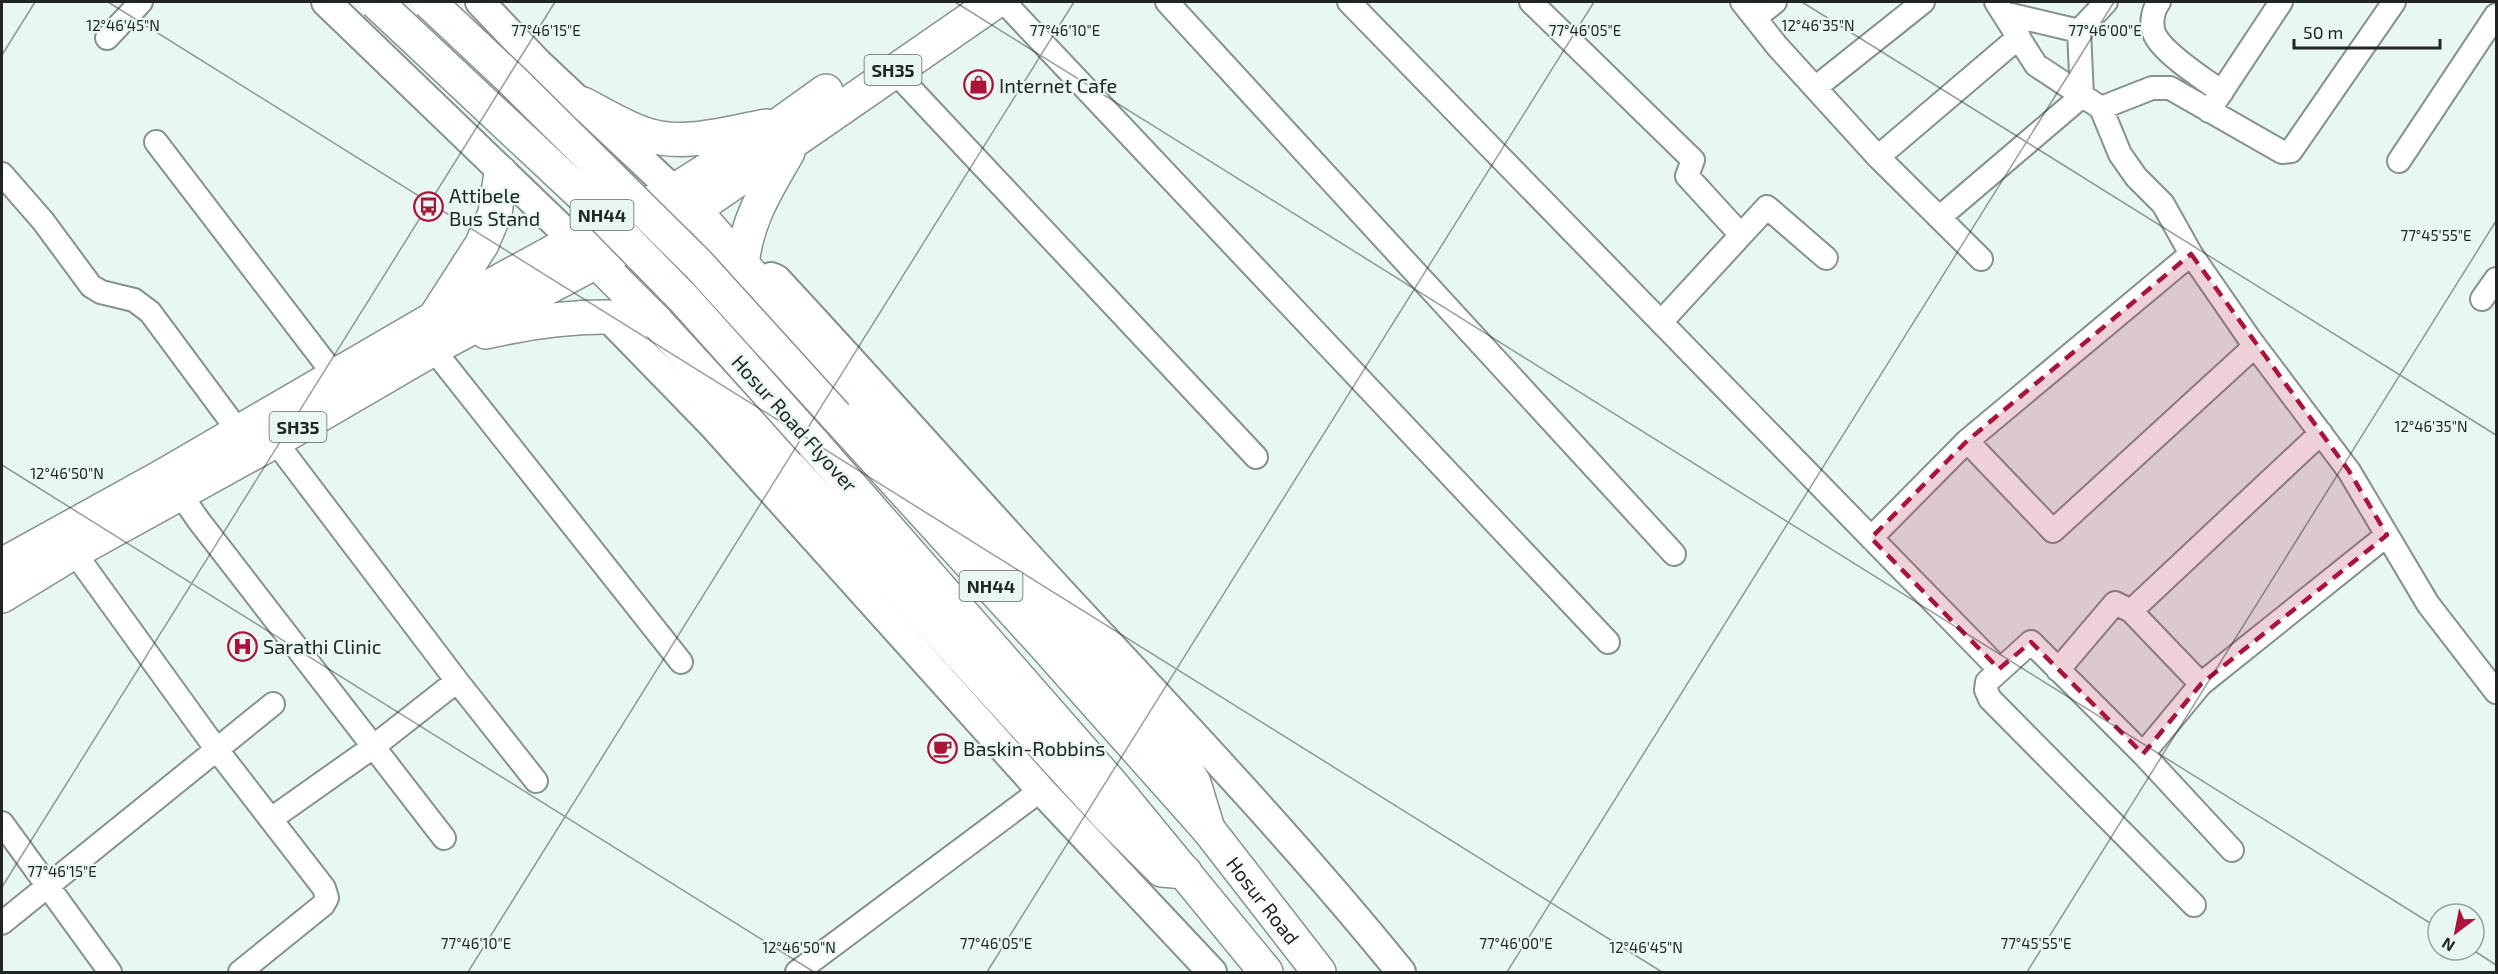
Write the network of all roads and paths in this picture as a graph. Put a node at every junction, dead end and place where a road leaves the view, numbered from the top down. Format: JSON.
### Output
{"nodes":[{"id":1,"x":141,"y":2,"type":"edge"},
{"id":2,"x":326,"y":2,"type":"edge"},
{"id":3,"x":376,"y":2,"type":"edge"},
{"id":4,"x":429,"y":2,"type":"edge"},
{"id":5,"x":480,"y":2,"type":"edge"},
{"id":6,"x":959,"y":2,"type":"edge"},
{"id":7,"x":995,"y":2,"type":"edge"},
{"id":8,"x":1004,"y":2,"type":"edge"},
{"id":9,"x":1167,"y":2,"type":"edge"},
{"id":10,"x":1349,"y":2,"type":"edge"},
{"id":11,"x":1530,"y":2,"type":"edge"},
{"id":12,"x":1775,"y":2,"type":"edge"},
{"id":13,"x":1923,"y":2,"type":"edge"},
{"id":14,"x":2045,"y":2,"type":"edge"},
{"id":15,"x":2106,"y":2,"type":"edge"},
{"id":16,"x":2159,"y":2,"type":"edge"},
{"id":17,"x":2281,"y":2,"type":"edge"},
{"id":18,"x":2394,"y":2,"type":"edge"},
{"id":19,"x":2000,"y":7,"type":"edge"},
{"id":20,"x":1748,"y":10,"type":"edge"},
{"id":21,"x":2496,"y":15,"type":"edge"},
{"id":22,"x":2050,"y":24,"type":"junction"},
{"id":23,"x":2079,"y":31,"type":"junction"},
{"id":24,"x":106,"y":38,"type":"dead end"},
{"id":25,"x":2019,"y":38,"type":"junction"},
{"id":26,"x":893,"y":70,"type":"junction"},
{"id":27,"x":552,"y":75,"type":"junction"},
{"id":28,"x":1815,"y":88,"type":"junction"},
{"id":29,"x":2082,"y":96,"type":"junction"},
{"id":30,"x":2216,"y":101,"type":"junction"},
{"id":31,"x":583,"y":104,"type":"junction"},
{"id":32,"x":2101,"y":108,"type":"junction"},
{"id":33,"x":787,"y":133,"type":"junction"},
{"id":34,"x":156,"y":142,"type":"dead end"},
{"id":35,"x":477,"y":149,"type":"junction"},
{"id":36,"x":1878,"y":157,"type":"junction"},
{"id":37,"x":2399,"y":161,"type":"dead end"},
{"id":38,"x":501,"y":172,"type":"junction"},
{"id":39,"x":2,"y":174,"type":"edge"},
{"id":40,"x":684,"y":201,"type":"junction"},
{"id":41,"x":1940,"y":217,"type":"junction"},
{"id":42,"x":1741,"y":235,"type":"junction"},
{"id":43,"x":585,"y":252,"type":"junction"},
{"id":44,"x":2191,"y":254,"type":"junction"},
{"id":45,"x":1826,"y":258,"type":"dead end"},
{"id":46,"x":1981,"y":259,"type":"dead end"},
{"id":47,"x":742,"y":266,"type":"junction"},
{"id":48,"x":2496,"y":279,"type":"edge"},
{"id":49,"x":2482,"y":299,"type":"dead end"},
{"id":50,"x":608,"y":316,"type":"junction"},
{"id":51,"x":656,"y":321,"type":"junction"},
{"id":52,"x":1661,"y":322,"type":"junction"},
{"id":53,"x":437,"y":337,"type":"junction"},
{"id":54,"x":2255,"y":346,"type":"junction"},
{"id":55,"x":336,"y":376,"type":"junction"},
{"id":56,"x":722,"y":414,"type":"junction"},
{"id":57,"x":238,"y":432,"type":"junction"},
{"id":58,"x":2321,"y":433,"type":"junction"},
{"id":59,"x":275,"y":441,"type":"junction"},
{"id":60,"x":1967,"y":441,"type":"junction"},
{"id":61,"x":1256,"y":457,"type":"dead end"},
{"id":62,"x":173,"y":484,"type":"junction"},
{"id":63,"x":2387,"y":535,"type":"junction"},
{"id":64,"x":1871,"y":538,"type":"junction"},
{"id":65,"x":74,"y":552,"type":"junction"},
{"id":66,"x":1674,"y":554,"type":"dead end"},
{"id":67,"x":2,"y":565,"type":"edge"},
{"id":68,"x":2,"y":596,"type":"edge"},
{"id":69,"x":2131,"y":611,"type":"junction"},
{"id":70,"x":1608,"y":642,"type":"dead end"},
{"id":71,"x":681,"y":662,"type":"dead end"},
{"id":72,"x":1999,"y":669,"type":"junction"},
{"id":73,"x":2058,"y":670,"type":"junction"},
{"id":74,"x":457,"y":681,"type":"junction"},
{"id":75,"x":2201,"y":684,"type":"junction"},
{"id":76,"x":2496,"y":692,"type":"edge"},
{"id":77,"x":273,"y":704,"type":"dead end"},
{"id":78,"x":373,"y":747,"type":"junction"},
{"id":79,"x":217,"y":750,"type":"junction"},
{"id":80,"x":2142,"y":753,"type":"junction"},
{"id":81,"x":536,"y":781,"type":"dead end"},
{"id":82,"x":1041,"y":790,"type":"junction"},
{"id":83,"x":271,"y":819,"type":"junction"},
{"id":84,"x":2,"y":823,"type":"edge"},
{"id":85,"x":1208,"y":830,"type":"junction"},
{"id":86,"x":444,"y":838,"type":"dead end"},
{"id":87,"x":2232,"y":850,"type":"dead end"},
{"id":88,"x":1185,"y":872,"type":"junction"},
{"id":89,"x":47,"y":887,"type":"junction"},
{"id":90,"x":2194,"y":905,"type":"dead end"},
{"id":91,"x":2,"y":923,"type":"edge"},
{"id":92,"x":110,"y":972,"type":"edge"},
{"id":93,"x":240,"y":972,"type":"edge"},
{"id":94,"x":797,"y":972,"type":"edge"},
{"id":95,"x":1212,"y":972,"type":"edge"},
{"id":96,"x":1266,"y":972,"type":"edge"},
{"id":97,"x":1319,"y":972,"type":"edge"},
{"id":98,"x":1401,"y":972,"type":"edge"}],
"edges":[{"from":1,"to":24,"type":"street"},
{"from":2,"to":35,"type":"street"},
{"from":3,"to":88,"type":"main road","name":"Hosur Road Flyover","number":"NH44","bridge":true},
{"from":4,"to":85,"type":"main road","name":"Hosur Road Flyover","number":"NH44","bridge":true},
{"from":5,"to":27,"type":"street"},
{"from":6,"to":33,"type":"main road","number":"SH35"},
{"from":7,"to":26,"type":"main road","number":"SH35"},
{"from":8,"to":70,"type":"street"},
{"from":9,"to":66,"type":"street"},
{"from":10,"to":52,"type":"street"},
{"from":11,"to":42,"type":"street"},
{"from":12,"to":20,"type":"street"},
{"from":13,"to":28,"type":"street"},
{"from":14,"to":22,"type":"street"},
{"from":15,"to":23,"type":"street"},
{"from":16,"to":30,"type":"street"},
{"from":17,"to":30,"type":"street"},
{"from":18,"to":30,"type":"street"},
{"from":19,"to":22,"type":"street"},
{"from":19,"to":25,"type":"street"},
{"from":20,"to":28,"type":"street"},
{"from":21,"to":37,"type":"street"},
{"from":22,"to":23,"type":"street"},
{"from":23,"to":29,"type":"street"},
{"from":25,"to":29,"type":"street"},
{"from":25,"to":36,"type":"street"},
{"from":26,"to":33,"type":"main road","number":"SH35"},
{"from":26,"to":61,"type":"street"},
{"from":27,"to":31,"type":"street"},
{"from":27,"to":35,"type":"street"},
{"from":28,"to":36,"type":"street"},
{"from":29,"to":32,"type":"street"},
{"from":29,"to":41,"type":"street"},
{"from":30,"to":32,"type":"street"},
{"from":31,"to":33,"type":"main road"},
{"from":31,"to":38,"type":"street"},
{"from":31,"to":40,"type":"street"},
{"from":32,"to":44,"type":"street"},
{"from":33,"to":40,"type":"main road","number":"SH35"},
{"from":33,"to":47,"type":"main road"},
{"from":34,"to":55,"type":"street"},
{"from":35,"to":38,"type":"street"},
{"from":36,"to":41,"type":"street"},
{"from":38,"to":43,"type":"street"},
{"from":38,"to":53,"type":"main road"},
{"from":39,"to":57,"type":"street"},
{"from":40,"to":43,"type":"main road","number":"SH35"},
{"from":40,"to":47,"type":"main road"},
{"from":41,"to":46,"type":"street"},
{"from":42,"to":45,"type":"street"},
{"from":42,"to":52,"type":"street"},
{"from":43,"to":51,"type":"main road"},
{"from":43,"to":53,"type":"main road","number":"SH35"},
{"from":44,"to":54,"type":"street"},
{"from":44,"to":60,"type":"street"},
{"from":47,"to":51,"type":"street"},
{"from":47,"to":85,"type":"main road"},
{"from":47,"to":98,"type":"street"},
{"from":48,"to":49,"type":"street"},
{"from":50,"to":51,"type":"main road"},
{"from":50,"to":53,"type":"main road"},
{"from":50,"to":56,"type":"street"},
{"from":51,"to":56,"type":"main road"},
{"from":52,"to":64,"type":"street"},
{"from":53,"to":55,"type":"main road","number":"SH35"},
{"from":53,"to":59,"type":"main road","number":"SH35"},
{"from":53,"to":71,"type":"street"},
{"from":54,"to":58,"type":"street"},
{"from":54,"to":60,"type":"street"},
{"from":55,"to":57,"type":"main road","number":"SH35"},
{"from":56,"to":82,"type":"street"},
{"from":56,"to":88,"type":"main road"},
{"from":57,"to":62,"type":"main road","number":"SH35"},
{"from":58,"to":63,"type":"street"},
{"from":58,"to":69,"type":"street"},
{"from":59,"to":62,"type":"main road","number":"SH35"},
{"from":59,"to":74,"type":"street"},
{"from":60,"to":64,"type":"street"},
{"from":62,"to":65,"type":"main road","number":"SH35"},
{"from":62,"to":67,"type":"main road","number":"SH35"},
{"from":62,"to":78,"type":"street"},
{"from":63,"to":75,"type":"street"},
{"from":63,"to":76,"type":"street"},
{"from":64,"to":72,"type":"street"},
{"from":65,"to":68,"type":"main road","number":"SH35"},
{"from":65,"to":79,"type":"street"},
{"from":69,"to":73,"type":"street"},
{"from":69,"to":75,"type":"street"},
{"from":72,"to":73,"type":"street"},
{"from":72,"to":90,"type":"street"},
{"from":73,"to":80,"type":"street"},
{"from":74,"to":78,"type":"street"},
{"from":74,"to":81,"type":"street"},
{"from":75,"to":80,"type":"street"},
{"from":77,"to":79,"type":"street"},
{"from":78,"to":83,"type":"street"},
{"from":78,"to":86,"type":"street"},
{"from":79,"to":83,"type":"street"},
{"from":79,"to":89,"type":"street"},
{"from":80,"to":87,"type":"street"},
{"from":82,"to":94,"type":"street"},
{"from":82,"to":95,"type":"street"},
{"from":83,"to":93,"type":"street"},
{"from":84,"to":89,"type":"street"},
{"from":85,"to":97,"type":"main road","name":"Hosur Road","number":"NH44"},
{"from":88,"to":96,"type":"main road","number":"NH44"},
{"from":89,"to":91,"type":"street"},
{"from":89,"to":92,"type":"street"}]}
